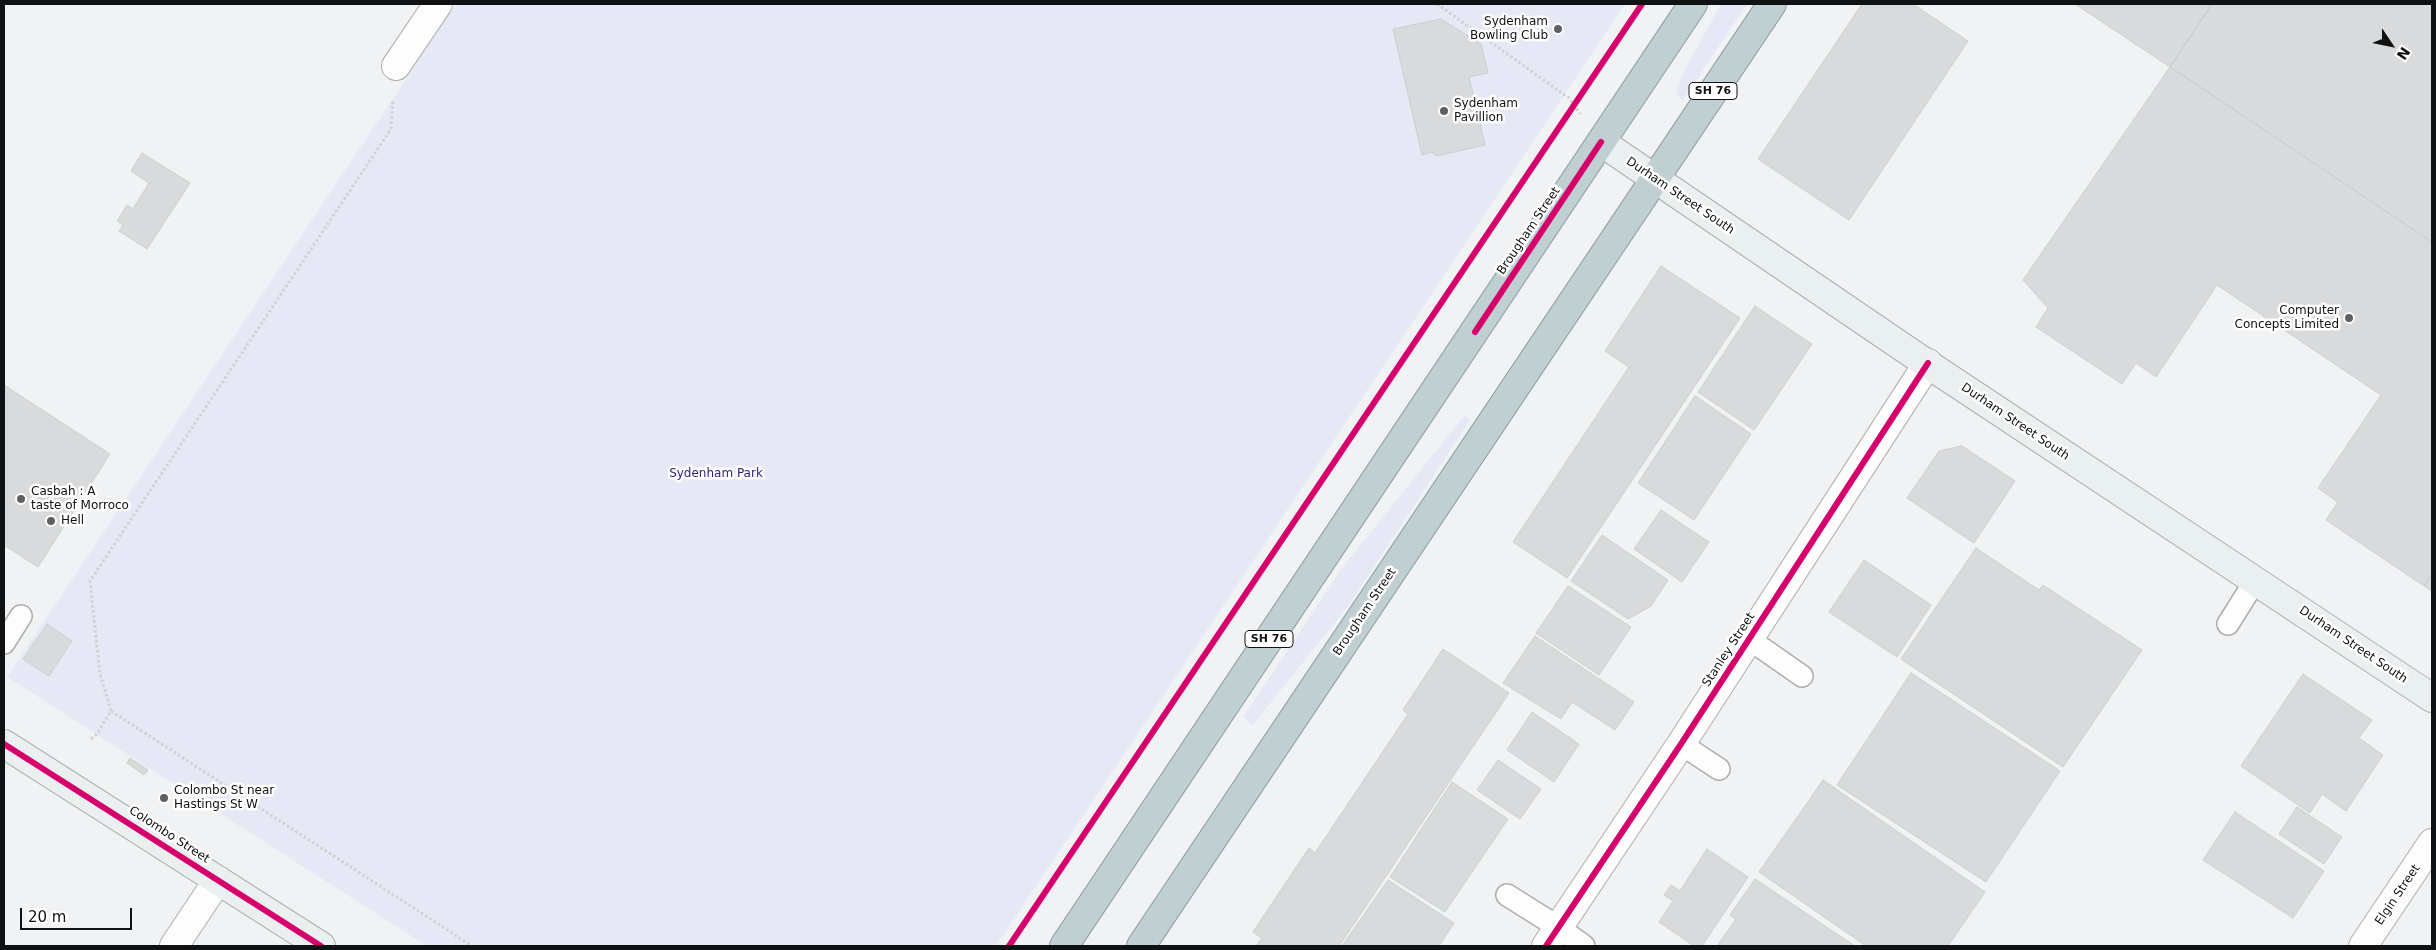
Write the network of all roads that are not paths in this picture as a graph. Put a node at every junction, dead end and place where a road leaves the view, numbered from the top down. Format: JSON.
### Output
{"nodes":[{"id":1,"x":438,"y":4,"type":"edge"},
{"id":2,"x":1692,"y":4,"type":"edge"},
{"id":3,"x":1772,"y":4,"type":"edge"},
{"id":4,"x":396,"y":66,"type":"road end"},
{"id":5,"x":1601,"y":142,"type":"junction"},
{"id":6,"x":1655,"y":178,"type":"junction"},
{"id":7,"x":1928,"y":363,"type":"junction"},
{"id":8,"x":2256,"y":581,"type":"junction"},
{"id":9,"x":21,"y":616,"type":"dead end"},
{"id":10,"x":2228,"y":624,"type":"dead end"},
{"id":11,"x":1749,"y":639,"type":"junction"},
{"id":12,"x":4,"y":643,"type":"edge"},
{"id":13,"x":1802,"y":676,"type":"dead end"},
{"id":14,"x":2432,"y":698,"type":"edge"},
{"id":15,"x":4,"y":744,"type":"edge"},
{"id":16,"x":1681,"y":744,"type":"junction"},
{"id":17,"x":1719,"y":769,"type":"dead end"},
{"id":18,"x":2432,"y":843,"type":"edge"},
{"id":19,"x":218,"y":880,"type":"junction"},
{"id":20,"x":1507,"y":895,"type":"dead end"},
{"id":21,"x":1552,"y":936,"type":"edge"},
{"id":22,"x":174,"y":946,"type":"edge"},
{"id":23,"x":321,"y":946,"type":"edge"},
{"id":24,"x":1064,"y":946,"type":"edge"},
{"id":25,"x":1141,"y":946,"type":"edge"},
{"id":26,"x":1584,"y":946,"type":"edge"},
{"id":27,"x":2363,"y":946,"type":"edge"}],
"edges":[{"from":1,"to":4,"type":"street"},
{"from":2,"to":5,"type":"highway","name":"Brougham Street","number":"SH 76"},
{"from":3,"to":6,"type":"highway","name":"Brougham Street","number":"SH 76"},
{"from":5,"to":6,"type":"main road","name":"Durham Street South"},
{"from":5,"to":24,"type":"highway","name":"Brougham Street","number":"SH 76"},
{"from":6,"to":7,"type":"main road","name":"Durham Street South"},
{"from":6,"to":25,"type":"highway","name":"Brougham Street","number":"SH 76"},
{"from":7,"to":8,"type":"main road","name":"Durham Street South"},
{"from":7,"to":11,"type":"street","name":"Stanley Street"},
{"from":8,"to":10,"type":"lane"},
{"from":8,"to":14,"type":"main road","name":"Durham Street South"},
{"from":9,"to":12,"type":"lane"},
{"from":11,"to":13,"type":"lane"},
{"from":11,"to":16,"type":"street","name":"Stanley Street"},
{"from":15,"to":19,"type":"main road","name":"Colombo Street"},
{"from":16,"to":17,"type":"lane"},
{"from":16,"to":21,"type":"street","name":"Stanley Street"},
{"from":18,"to":27,"type":"street","name":"Elgin Street"},
{"from":19,"to":22,"type":"street"},
{"from":19,"to":23,"type":"main road","name":"Colombo Street"},
{"from":20,"to":21,"type":"lane"},
{"from":21,"to":26,"type":"lane"}]}
